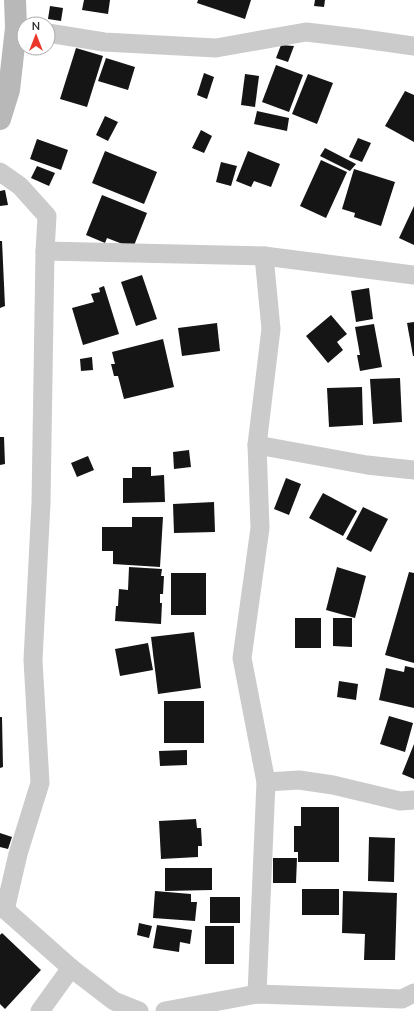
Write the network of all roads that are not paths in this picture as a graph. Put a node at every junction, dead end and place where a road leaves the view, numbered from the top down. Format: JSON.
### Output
{"nodes":[{"id":1,"x":15,"y":0,"type":"edge"},
{"id":2,"x":18,"y":16,"type":"edge"},
{"id":3,"x":56,"y":34,"type":"edge"},
{"id":4,"x":414,"y":46,"type":"edge"},
{"id":5,"x":16,"y":51,"type":"edge"},
{"id":6,"x":0,"y":119,"type":"edge"},
{"id":7,"x":0,"y":172,"type":"edge"},
{"id":8,"x":45,"y":251,"type":"junction"},
{"id":9,"x":264,"y":256,"type":"junction"},
{"id":10,"x":414,"y":275,"type":"edge"},
{"id":11,"x":257,"y":445,"type":"junction"},
{"id":12,"x":414,"y":470,"type":"edge"},
{"id":13,"x":266,"y":782,"type":"junction"},
{"id":14,"x":414,"y":800,"type":"edge"},
{"id":15,"x":3,"y":908,"type":"edge"},
{"id":16,"x":71,"y":968,"type":"junction"},
{"id":17,"x":256,"y":994,"type":"junction"},
{"id":18,"x":407,"y":1001,"type":"edge"},
{"id":19,"x":40,"y":1011,"type":"edge"},
{"id":20,"x":139,"y":1011,"type":"edge"},
{"id":21,"x":165,"y":1011,"type":"edge"}],
"edges":[{"from":1,"to":2,"type":"main road"},
{"from":3,"to":4,"type":"street"},
{"from":5,"to":6,"type":"main road"},
{"from":7,"to":8,"type":"street"},
{"from":8,"to":9,"type":"street"},
{"from":8,"to":15,"type":"street"},
{"from":9,"to":10,"type":"street"},
{"from":9,"to":11,"type":"street"},
{"from":11,"to":12,"type":"street"},
{"from":11,"to":13,"type":"street"},
{"from":13,"to":14,"type":"street"},
{"from":13,"to":17,"type":"street"},
{"from":15,"to":16,"type":"street"},
{"from":16,"to":19,"type":"street"},
{"from":16,"to":20,"type":"street"},
{"from":17,"to":18,"type":"street"},
{"from":17,"to":21,"type":"street"}]}
